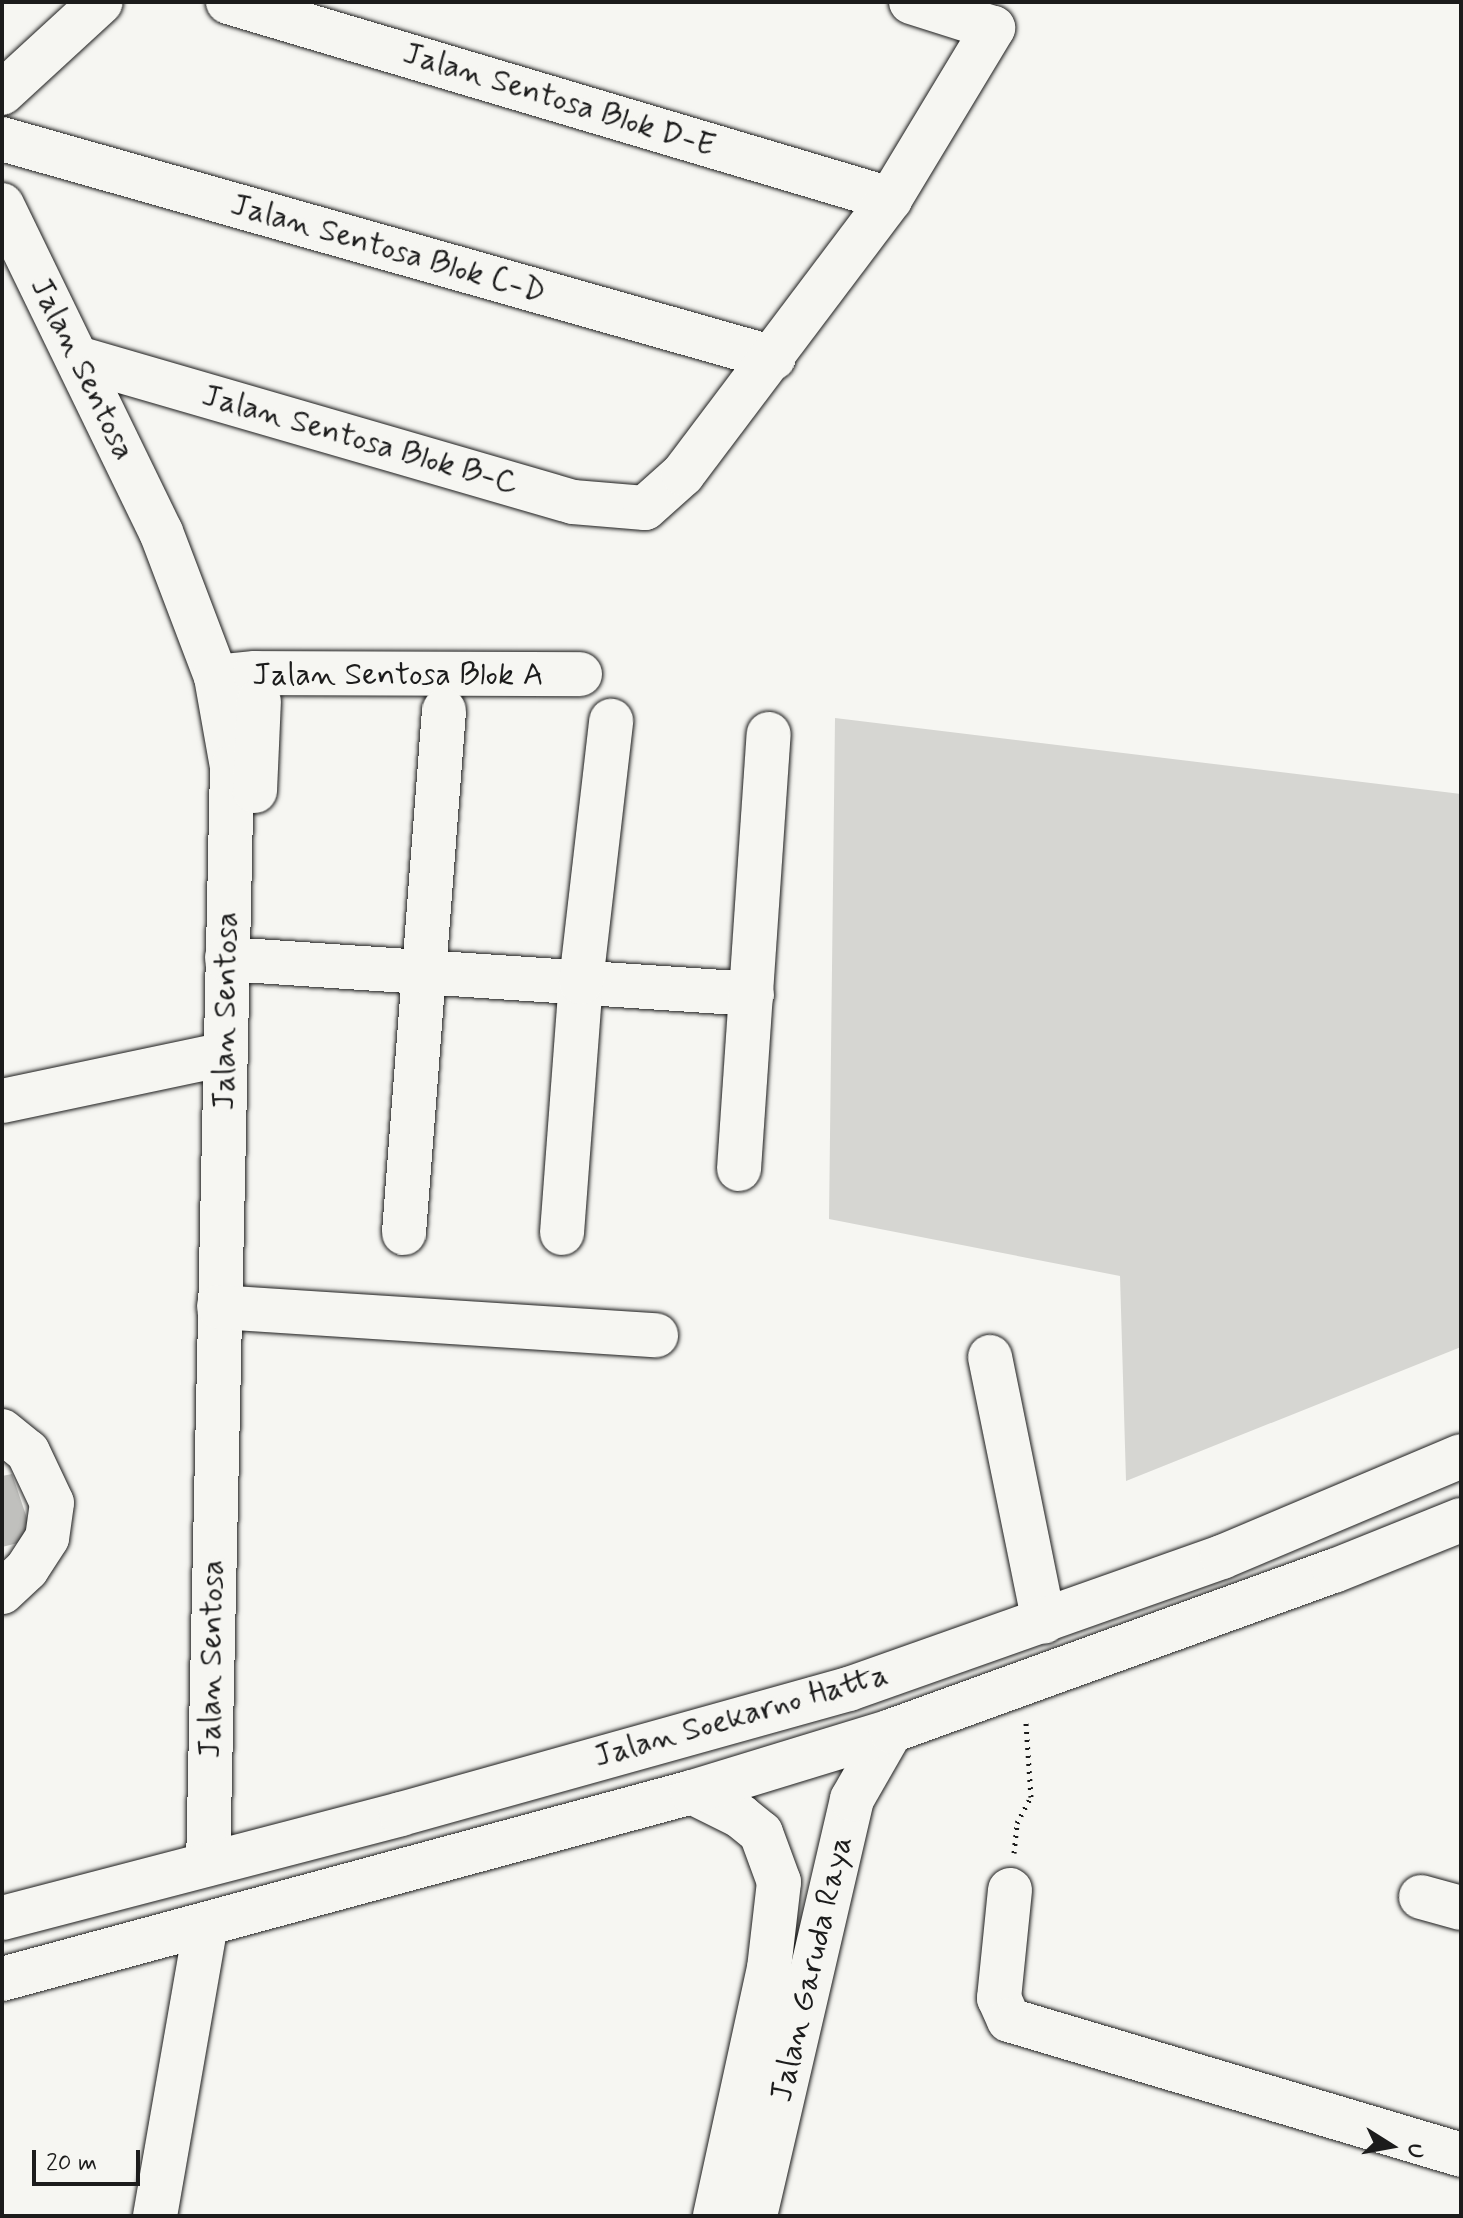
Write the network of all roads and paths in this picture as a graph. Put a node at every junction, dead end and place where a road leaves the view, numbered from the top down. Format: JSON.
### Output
{"nodes":[{"id":1,"x":101,"y":2,"type":"edge"},
{"id":2,"x":228,"y":2,"type":"edge"},
{"id":3,"x":911,"y":2,"type":"edge"},
{"id":4,"x":2,"y":93,"type":"edge"},
{"id":5,"x":2,"y":139,"type":"edge"},
{"id":6,"x":890,"y":199,"type":"junction"},
{"id":7,"x":2,"y":205,"type":"edge"},
{"id":8,"x":77,"y":358,"type":"junction"},
{"id":9,"x":774,"y":358,"type":"junction"},
{"id":10,"x":580,"y":674,"type":"dead end"},
{"id":11,"x":216,"y":677,"type":"junction"},
{"id":12,"x":259,"y":701,"type":"dead end"},
{"id":13,"x":444,"y":711,"type":"dead end"},
{"id":14,"x":611,"y":721,"type":"dead end"},
{"id":15,"x":769,"y":734,"type":"dead end"},
{"id":16,"x":237,"y":960,"type":"junction"},
{"id":17,"x":421,"y":972,"type":"junction"},
{"id":18,"x":581,"y":982,"type":"junction"},
{"id":19,"x":752,"y":994,"type":"junction"},
{"id":20,"x":225,"y":1054,"type":"junction"},
{"id":21,"x":2,"y":1101,"type":"edge"},
{"id":22,"x":739,"y":1169,"type":"dead end"},
{"id":23,"x":404,"y":1233,"type":"dead end"},
{"id":24,"x":562,"y":1233,"type":"dead end"},
{"id":25,"x":219,"y":1307,"type":"junction"},
{"id":26,"x":656,"y":1335,"type":"dead end"},
{"id":27,"x":990,"y":1357,"type":"dead end"},
{"id":28,"x":2,"y":1431,"type":"edge"},
{"id":29,"x":1461,"y":1456,"type":"edge"},
{"id":30,"x":1461,"y":1520,"type":"edge"},
{"id":31,"x":2,"y":1592,"type":"edge"},
{"id":32,"x":1044,"y":1622,"type":"junction"},
{"id":33,"x":1024,"y":1683,"type":"junction"},
{"id":34,"x":891,"y":1731,"type":"junction"},
{"id":35,"x":692,"y":1792,"type":"junction"},
{"id":36,"x":208,"y":1864,"type":"junction"},
{"id":37,"x":1010,"y":1890,"type":"joint"},
{"id":38,"x":2,"y":1918,"type":"edge"},
{"id":39,"x":206,"y":1925,"type":"junction"},
{"id":40,"x":2,"y":1979,"type":"edge"},
{"id":41,"x":1461,"y":2155,"type":"edge"},
{"id":42,"x":155,"y":2216,"type":"edge"},
{"id":43,"x":715,"y":2216,"type":"edge"},
{"id":44,"x":755,"y":2216,"type":"edge"}],
"edges":[{"from":1,"to":4,"type":"street"},
{"from":2,"to":6,"type":"street","name":"Jalan Sentosa Blok D-E"},
{"from":3,"to":6,"type":"street"},
{"from":5,"to":9,"type":"street","name":"Jalan Sentosa Blok C-D"},
{"from":6,"to":9,"type":"street"},
{"from":7,"to":8,"type":"street","name":"Jalan Sentosa"},
{"from":8,"to":9,"type":"street","name":"Jalan Sentosa Blok B-C"},
{"from":8,"to":11,"type":"street","name":"Jalan Sentosa"},
{"from":10,"to":11,"type":"street","name":"Jalan Sentosa Blok A"},
{"from":11,"to":16,"type":"street","name":"Jalan Sentosa"},
{"from":12,"to":16,"type":"street"},
{"from":13,"to":17,"type":"street"},
{"from":14,"to":18,"type":"street"},
{"from":15,"to":19,"type":"street"},
{"from":16,"to":17,"type":"street"},
{"from":16,"to":20,"type":"street","name":"Jalan Sentosa"},
{"from":17,"to":18,"type":"street"},
{"from":17,"to":23,"type":"street"},
{"from":18,"to":19,"type":"street"},
{"from":18,"to":24,"type":"street"},
{"from":19,"to":22,"type":"street"},
{"from":20,"to":21,"type":"street"},
{"from":20,"to":25,"type":"street","name":"Jalan Sentosa"},
{"from":25,"to":26,"type":"street"},
{"from":25,"to":36,"type":"street","name":"Jalan Sentosa"},
{"from":27,"to":32,"type":"street"},
{"from":28,"to":31,"type":"street"},
{"from":29,"to":32,"type":"street","name":"Jalan Soekarno Hatta"},
{"from":30,"to":33,"type":"street","name":"Jalan Soekarno Hatta"},
{"from":32,"to":36,"type":"street","name":"Jalan Soekarno Hatta"},
{"from":33,"to":34,"type":"street","name":"Jalan Soekarno Hatta"},
{"from":33,"to":37,"type":"path"},
{"from":34,"to":35,"type":"street","name":"Jalan Soekarno Hatta"},
{"from":34,"to":44,"type":"street","name":"Jalan Garuda Raya"},
{"from":35,"to":39,"type":"street","name":"Jalan Soekarno Hatta"},
{"from":35,"to":43,"type":"street","name":"Jalan Garuda Raya"},
{"from":36,"to":38,"type":"street","name":"Jalan Soekarno Hatta"},
{"from":37,"to":41,"type":"street"},
{"from":39,"to":40,"type":"street","name":"Jalan Soekarno Hatta"},
{"from":39,"to":42,"type":"street"}]}
